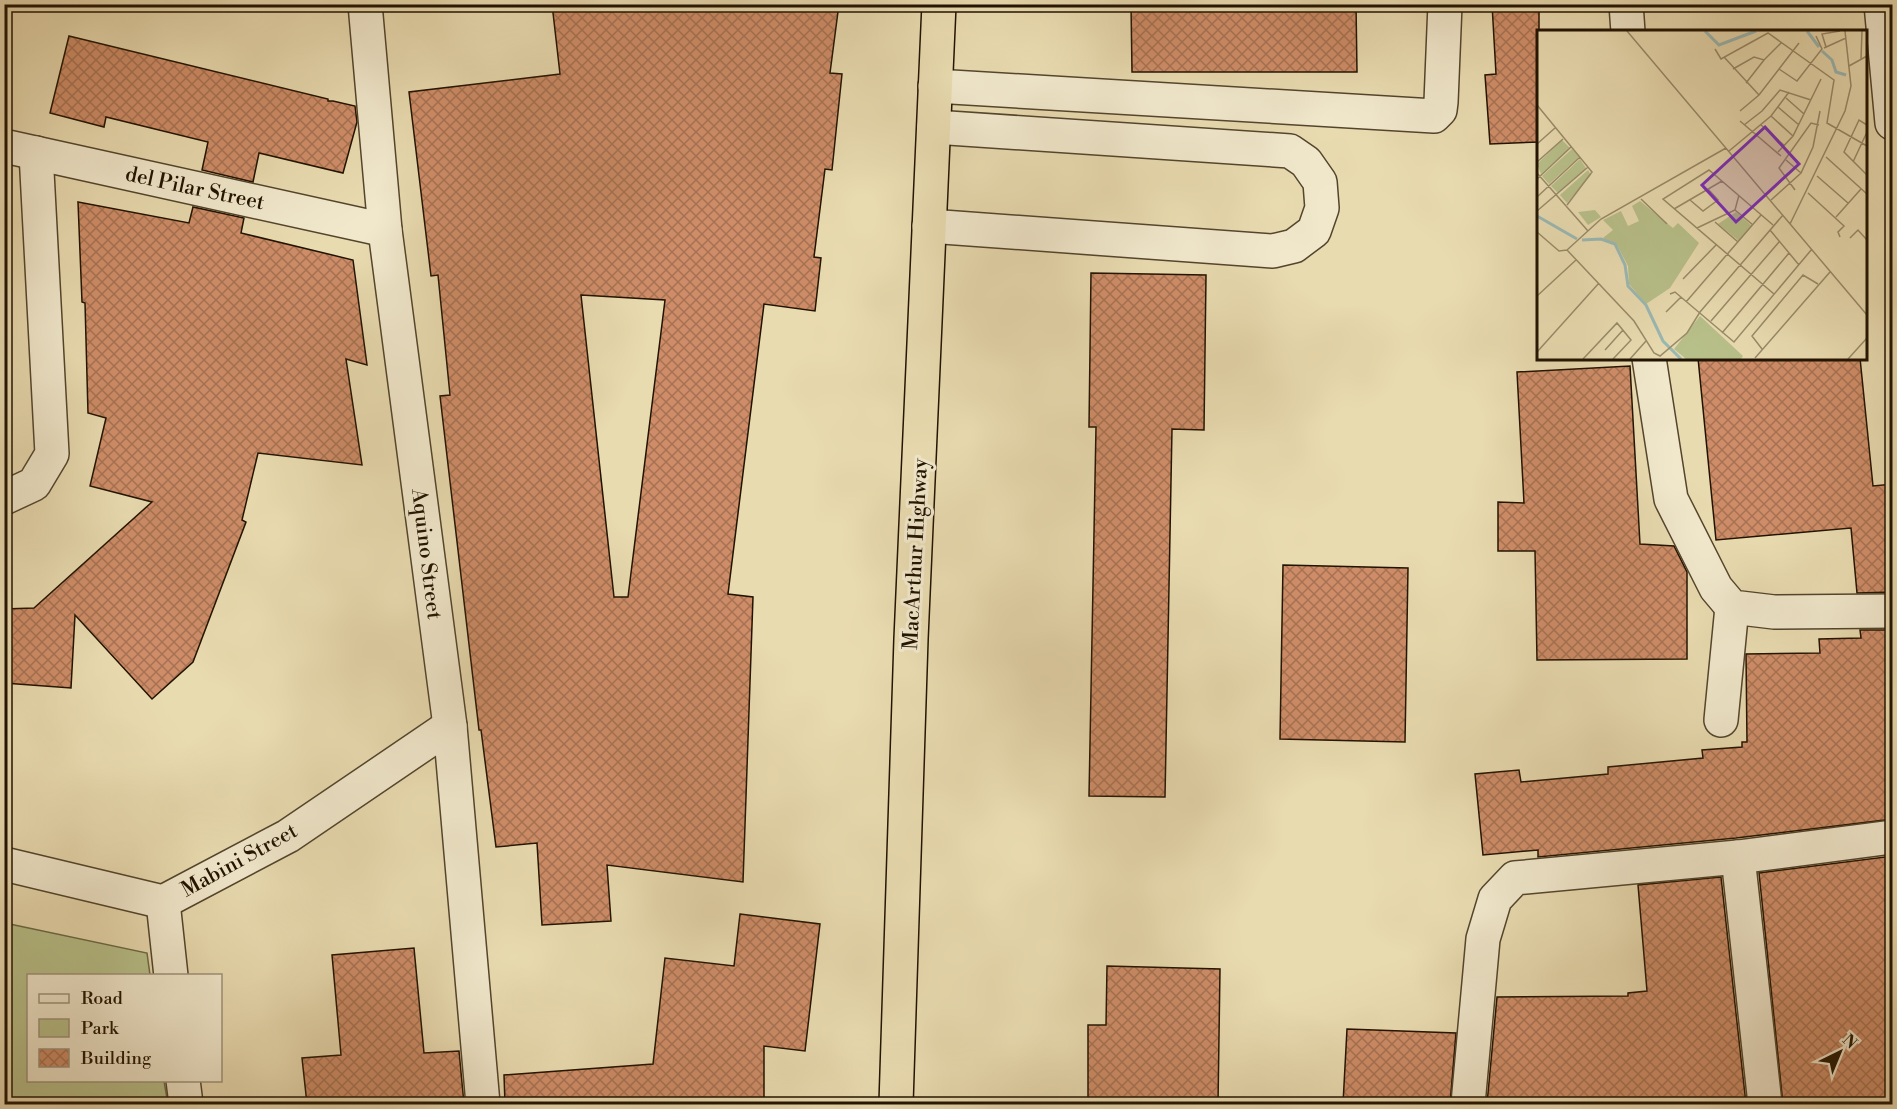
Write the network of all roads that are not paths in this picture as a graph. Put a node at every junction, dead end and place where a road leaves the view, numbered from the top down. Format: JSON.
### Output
{"nodes":[{"id":1,"x":365,"y":4,"type":"edge"},
{"id":2,"x":939,"y":4,"type":"edge"},
{"id":3,"x":1445,"y":4,"type":"edge"},
{"id":4,"x":1626,"y":4,"type":"edge"},
{"id":5,"x":1881,"y":4,"type":"edge"},
{"id":6,"x":1628,"y":30,"type":"edge"},
{"id":7,"x":936,"y":86,"type":"junction"},
{"id":8,"x":1893,"y":123,"type":"edge"},
{"id":9,"x":933,"y":127,"type":"junction"},
{"id":10,"x":20,"y":149,"type":"edge"},
{"id":11,"x":929,"y":226,"type":"junction"},
{"id":12,"x":385,"y":230,"type":"junction"},
{"id":13,"x":1649,"y":360,"type":"edge"},
{"id":14,"x":4,"y":498,"type":"edge"},
{"id":15,"x":1732,"y":607,"type":"junction"},
{"id":16,"x":1893,"y":611,"type":"edge"},
{"id":17,"x":1721,"y":720,"type":"dead end"},
{"id":18,"x":450,"y":726,"type":"junction"},
{"id":19,"x":1893,"y":837,"type":"edge"},
{"id":20,"x":1738,"y":857,"type":"junction"},
{"id":21,"x":4,"y":864,"type":"edge"},
{"id":22,"x":163,"y":902,"type":"junction"},
{"id":23,"x":171,"y":974,"type":"edge"},
{"id":24,"x":183,"y":1082,"type":"edge"},
{"id":25,"x":186,"y":1104,"type":"edge"},
{"id":26,"x":483,"y":1104,"type":"edge"},
{"id":27,"x":896,"y":1104,"type":"edge"},
{"id":28,"x":1468,"y":1104,"type":"edge"},
{"id":29,"x":1765,"y":1104,"type":"edge"}],
"edges":[{"from":1,"to":12,"type":"street","name":"Aquino Street"},
{"from":2,"to":7,"type":"highway","name":"MacArthur Highway"},
{"from":3,"to":7,"type":"street"},
{"from":4,"to":6,"type":"street"},
{"from":5,"to":8,"type":"street"},
{"from":7,"to":9,"type":"highway","name":"MacArthur Highway"},
{"from":9,"to":11,"type":"highway","name":"MacArthur Highway"},
{"from":9,"to":11,"type":"street"},
{"from":10,"to":12,"type":"street","name":"del Pilar Street"},
{"from":10,"to":14,"type":"street"},
{"from":11,"to":27,"type":"highway","name":"MacArthur Highway"},
{"from":12,"to":18,"type":"street","name":"Aquino Street"},
{"from":13,"to":15,"type":"street"},
{"from":15,"to":16,"type":"street"},
{"from":15,"to":17,"type":"street"},
{"from":18,"to":22,"type":"street","name":"Mabini Street"},
{"from":18,"to":26,"type":"street","name":"Aquino Street"},
{"from":19,"to":20,"type":"street"},
{"from":20,"to":28,"type":"street"},
{"from":20,"to":29,"type":"street"},
{"from":21,"to":22,"type":"street","name":"Mabini Street"},
{"from":22,"to":23,"type":"street"},
{"from":24,"to":25,"type":"street"}]}
